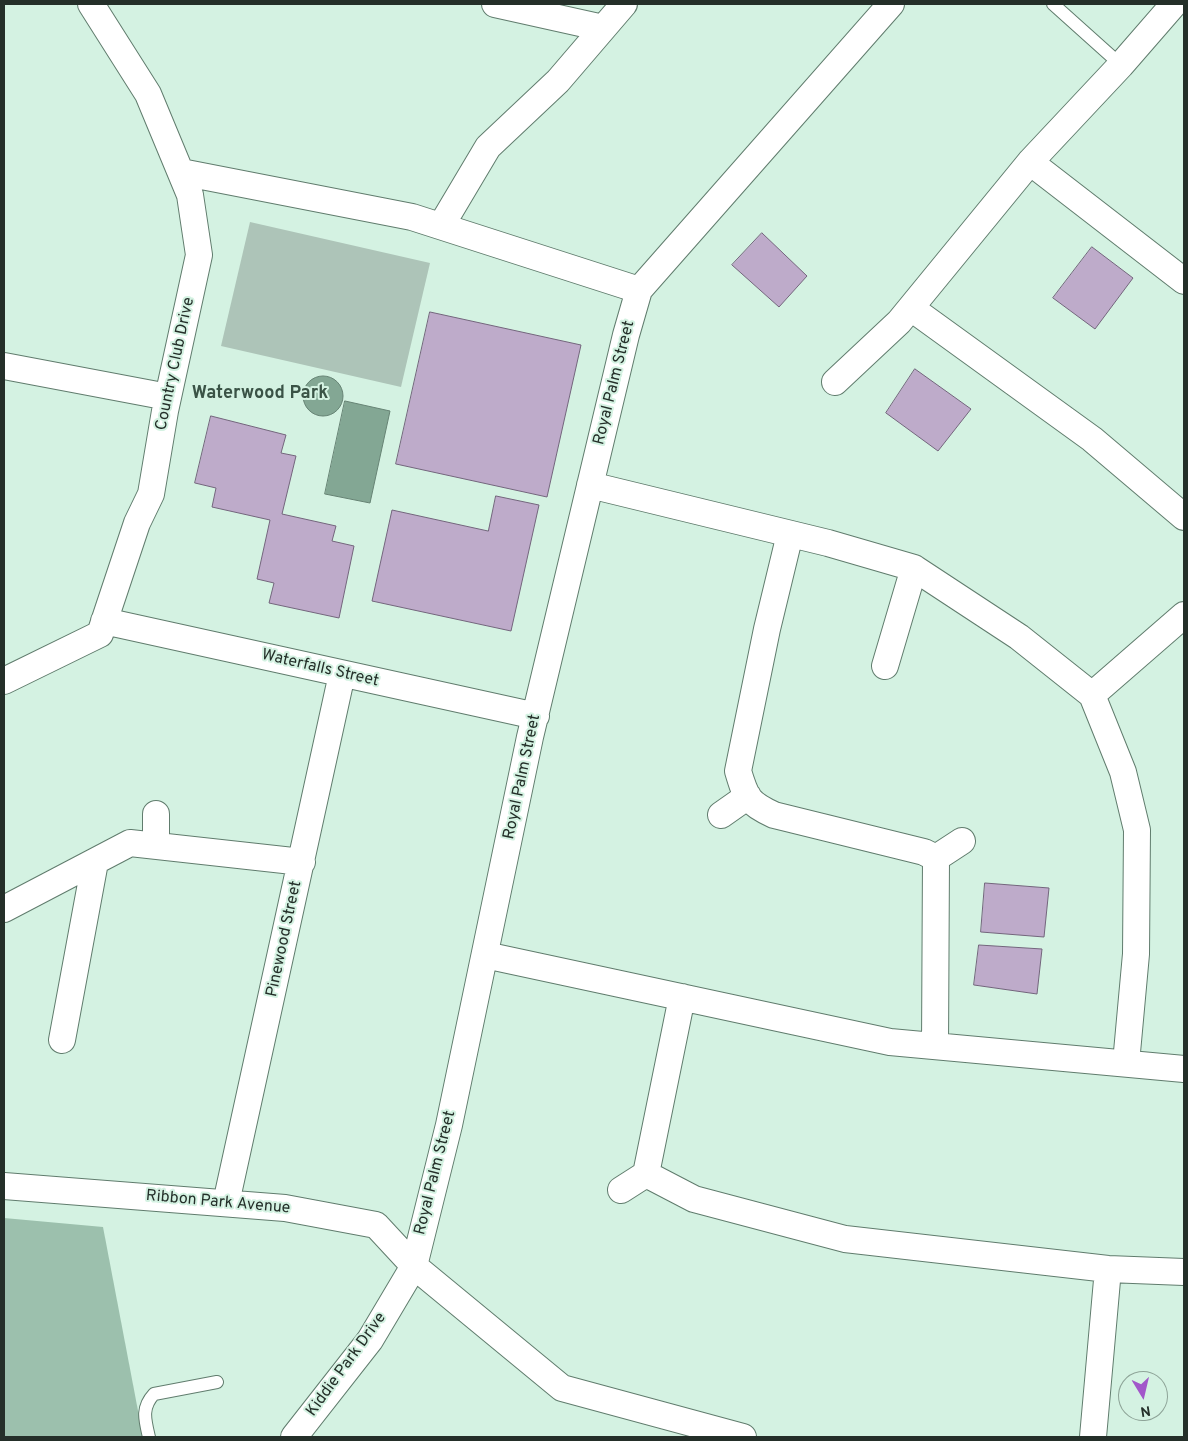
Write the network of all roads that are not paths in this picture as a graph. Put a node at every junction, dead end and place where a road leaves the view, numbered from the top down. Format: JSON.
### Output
{"nodes":[{"id":1,"x":91,"y":4,"type":"edge"},
{"id":2,"x":495,"y":4,"type":"edge"},
{"id":3,"x":624,"y":4,"type":"edge"},
{"id":4,"x":891,"y":4,"type":"edge"},
{"id":5,"x":1053,"y":4,"type":"edge"},
{"id":6,"x":1174,"y":4,"type":"edge"},
{"id":7,"x":1180,"y":4,"type":"edge"},
{"id":8,"x":1184,"y":6,"type":"edge"},
{"id":9,"x":603,"y":28,"type":"junction"},
{"id":10,"x":1121,"y":65,"type":"junction"},
{"id":11,"x":1030,"y":162,"type":"junction"},
{"id":12,"x":181,"y":172,"type":"junction"},
{"id":13,"x":441,"y":226,"type":"junction"},
{"id":14,"x":1184,"y":281,"type":"edge"},
{"id":15,"x":639,"y":290,"type":"junction"},
{"id":16,"x":911,"y":308,"type":"junction"},
{"id":17,"x":4,"y":366,"type":"edge"},
{"id":18,"x":835,"y":382,"type":"dead end"},
{"id":19,"x":168,"y":397,"type":"junction"},
{"id":20,"x":590,"y":485,"type":"junction"},
{"id":21,"x":1184,"y":517,"type":"edge"},
{"id":22,"x":790,"y":534,"type":"junction"},
{"id":23,"x":914,"y":568,"type":"junction"},
{"id":24,"x":1184,"y":615,"type":"edge"},
{"id":25,"x":104,"y":621,"type":"junction"},
{"id":26,"x":885,"y":666,"type":"dead end"},
{"id":27,"x":342,"y":674,"type":"junction"},
{"id":28,"x":4,"y":681,"type":"edge"},
{"id":29,"x":1092,"y":695,"type":"junction"},
{"id":30,"x":536,"y":716,"type":"junction"},
{"id":31,"x":748,"y":796,"type":"junction"},
{"id":32,"x":156,"y":814,"type":"dead end"},
{"id":33,"x":721,"y":815,"type":"dead end"},
{"id":34,"x":962,"y":841,"type":"dead end"},
{"id":35,"x":156,"y":846,"type":"junction"},
{"id":36,"x":936,"y":858,"type":"junction"},
{"id":37,"x":95,"y":862,"type":"junction"},
{"id":38,"x":302,"y":862,"type":"junction"},
{"id":39,"x":4,"y":909,"type":"edge"},
{"id":40,"x":485,"y":954,"type":"junction"},
{"id":41,"x":682,"y":997,"type":"junction"},
{"id":42,"x":62,"y":1040,"type":"dead end"},
{"id":43,"x":935,"y":1046,"type":"junction"},
{"id":44,"x":1126,"y":1063,"type":"junction"},
{"id":45,"x":1184,"y":1069,"type":"edge"},
{"id":46,"x":646,"y":1174,"type":"junction"},
{"id":47,"x":4,"y":1186,"type":"edge"},
{"id":48,"x":621,"y":1190,"type":"dead end"},
{"id":49,"x":226,"y":1203,"type":"junction"},
{"id":50,"x":414,"y":1266,"type":"junction"},
{"id":51,"x":1108,"y":1269,"type":"junction"},
{"id":52,"x":1184,"y":1272,"type":"edge"},
{"id":53,"x":217,"y":1382,"type":"dead end"},
{"id":54,"x":149,"y":1437,"type":"edge"},
{"id":55,"x":294,"y":1437,"type":"edge"},
{"id":56,"x":743,"y":1437,"type":"edge"},
{"id":57,"x":1093,"y":1437,"type":"edge"}],
"edges":[{"from":1,"to":12,"type":"street","name":"Country Club Drive"},
{"from":2,"to":9,"type":"street"},
{"from":3,"to":9,"type":"street"},
{"from":4,"to":15,"type":"street"},
{"from":5,"to":10,"type":"lane"},
{"from":6,"to":10,"type":"street"},
{"from":7,"to":8,"type":"street"},
{"from":9,"to":13,"type":"street"},
{"from":10,"to":11,"type":"street"},
{"from":11,"to":14,"type":"street"},
{"from":11,"to":16,"type":"street"},
{"from":12,"to":13,"type":"street"},
{"from":12,"to":19,"type":"street","name":"Country Club Drive"},
{"from":13,"to":15,"type":"street"},
{"from":15,"to":20,"type":"street","name":"Royal Palm Street"},
{"from":16,"to":18,"type":"street"},
{"from":16,"to":21,"type":"street"},
{"from":17,"to":19,"type":"street"},
{"from":19,"to":25,"type":"street","name":"Country Club Drive"},
{"from":20,"to":22,"type":"street"},
{"from":20,"to":30,"type":"street","name":"Royal Palm Street"},
{"from":22,"to":23,"type":"street"},
{"from":22,"to":31,"type":"street"},
{"from":23,"to":26,"type":"street"},
{"from":23,"to":29,"type":"street"},
{"from":24,"to":29,"type":"street"},
{"from":25,"to":27,"type":"street","name":"Waterfalls Street"},
{"from":25,"to":28,"type":"street","name":"Country Club Drive"},
{"from":27,"to":30,"type":"street","name":"Waterfalls Street"},
{"from":27,"to":38,"type":"street","name":"Pinewood Street"},
{"from":29,"to":44,"type":"street"},
{"from":30,"to":40,"type":"street","name":"Royal Palm Street"},
{"from":31,"to":33,"type":"street"},
{"from":31,"to":36,"type":"street"},
{"from":32,"to":35,"type":"street"},
{"from":34,"to":36,"type":"street"},
{"from":35,"to":37,"type":"street"},
{"from":35,"to":38,"type":"street"},
{"from":36,"to":43,"type":"street"},
{"from":37,"to":39,"type":"street"},
{"from":37,"to":42,"type":"street"},
{"from":38,"to":49,"type":"street","name":"Pinewood Street"},
{"from":40,"to":41,"type":"street"},
{"from":40,"to":50,"type":"street","name":"Royal Palm Street"},
{"from":41,"to":43,"type":"street"},
{"from":41,"to":46,"type":"street"},
{"from":43,"to":44,"type":"street"},
{"from":44,"to":45,"type":"street"},
{"from":46,"to":48,"type":"street"},
{"from":46,"to":51,"type":"street"},
{"from":47,"to":49,"type":"street","name":"Ribbon Park Avenue"},
{"from":49,"to":50,"type":"street","name":"Ribbon Park Avenue"},
{"from":50,"to":55,"type":"street","name":"Kiddie Park Drive"},
{"from":50,"to":56,"type":"street","name":"Ribbon Park Avenue"},
{"from":51,"to":52,"type":"street"},
{"from":51,"to":57,"type":"street"},
{"from":53,"to":54,"type":"lane"}]}
